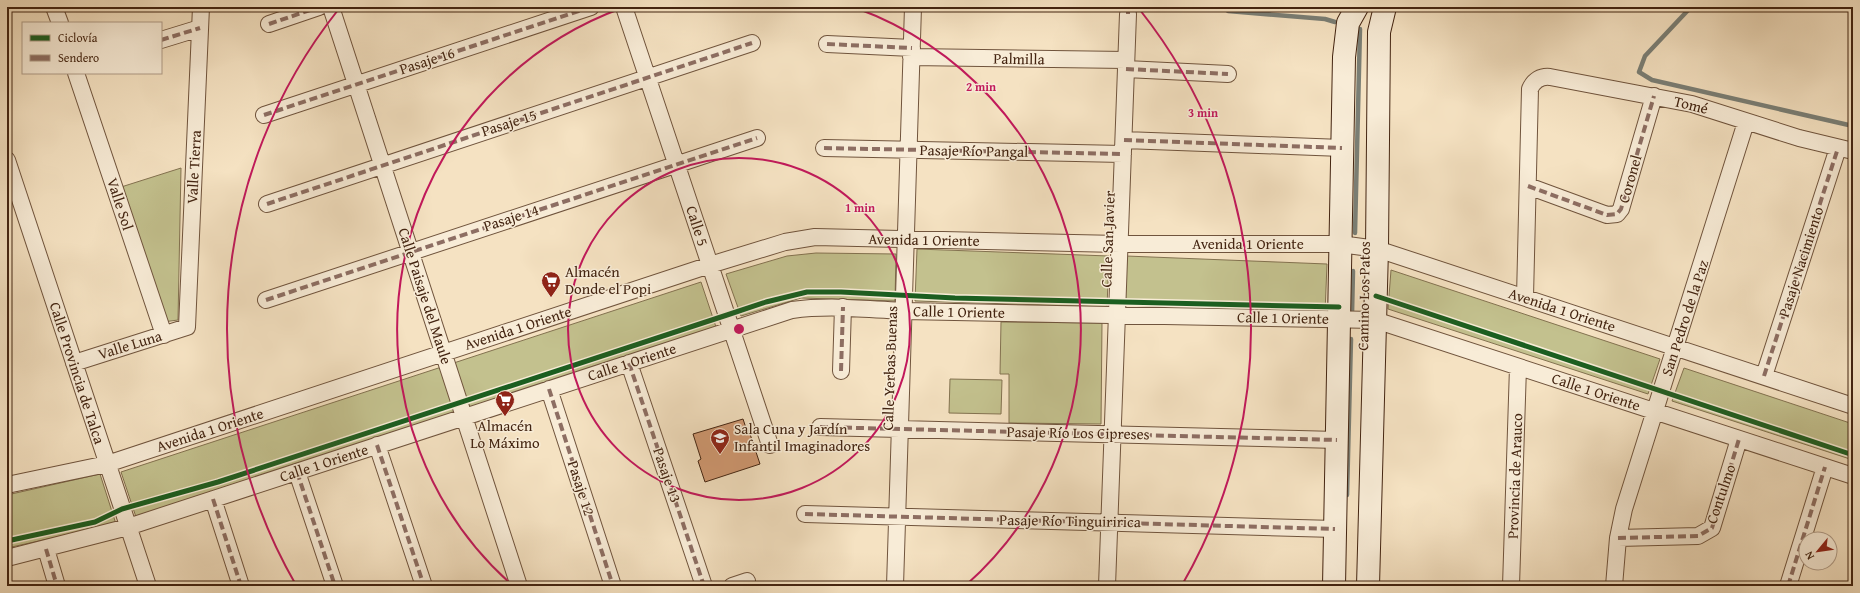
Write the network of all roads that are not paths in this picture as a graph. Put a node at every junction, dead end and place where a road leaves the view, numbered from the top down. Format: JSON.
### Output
{"nodes":[{"id":1,"x":54,"y":7,"type":"edge"},
{"id":2,"x":201,"y":7,"type":"edge"},
{"id":3,"x":319,"y":7,"type":"edge"},
{"id":4,"x":331,"y":7,"type":"edge"},
{"id":5,"x":591,"y":7,"type":"edge"},
{"id":6,"x":624,"y":7,"type":"edge"},
{"id":7,"x":913,"y":7,"type":"edge"},
{"id":8,"x":1357,"y":7,"type":"edge"},
{"id":9,"x":1385,"y":7,"type":"edge"},
{"id":10,"x":1128,"y":14,"type":"dead end"},
{"id":11,"x":60,"y":22,"type":"edge"},
{"id":12,"x":268,"y":24,"type":"dead end"},
{"id":13,"x":200,"y":28,"type":"junction"},
{"id":14,"x":162,"y":40,"type":"edge"},
{"id":15,"x":752,"y":43,"type":"dead end"},
{"id":16,"x":827,"y":44,"type":"dead end"},
{"id":17,"x":912,"y":52,"type":"junction"},
{"id":18,"x":1126,"y":65,"type":"junction"},
{"id":19,"x":76,"y":74,"type":"edge"},
{"id":20,"x":1228,"y":74,"type":"dead end"},
{"id":21,"x":648,"y":77,"type":"junction"},
{"id":22,"x":356,"y":84,"type":"junction"},
{"id":23,"x":1654,"y":96,"type":"junction"},
{"id":24,"x":264,"y":115,"type":"dead end"},
{"id":25,"x":1746,"y":122,"type":"junction"},
{"id":26,"x":758,"y":138,"type":"dead end"},
{"id":27,"x":1123,"y":147,"type":"junction"},
{"id":28,"x":824,"y":148,"type":"dead end"},
{"id":29,"x":1342,"y":148,"type":"junction"},
{"id":30,"x":1845,"y":149,"type":"edge"},
{"id":31,"x":909,"y":150,"type":"junction"},
{"id":32,"x":7,"y":160,"type":"edge"},
{"id":33,"x":677,"y":164,"type":"junction"},
{"id":34,"x":382,"y":165,"type":"junction"},
{"id":35,"x":1528,"y":186,"type":"junction"},
{"id":36,"x":267,"y":204,"type":"dead end"},
{"id":37,"x":906,"y":240,"type":"junction"},
{"id":38,"x":1119,"y":244,"type":"junction"},
{"id":39,"x":1340,"y":244,"type":"junction"},
{"id":40,"x":1377,"y":249,"type":"junction"},
{"id":41,"x":411,"y":252,"type":"junction"},
{"id":42,"x":710,"y":265,"type":"junction"},
{"id":43,"x":1525,"y":297,"type":"junction"},
{"id":44,"x":266,"y":300,"type":"dead end"},
{"id":45,"x":843,"y":307,"type":"junction"},
{"id":46,"x":904,"y":311,"type":"junction"},
{"id":47,"x":1117,"y":315,"type":"junction"},
{"id":48,"x":1339,"y":319,"type":"junction"},
{"id":49,"x":1375,"y":320,"type":"junction"},
{"id":50,"x":187,"y":327,"type":"joint"},
{"id":51,"x":732,"y":330,"type":"junction"},
{"id":52,"x":164,"y":335,"type":"junction"},
{"id":53,"x":1676,"y":347,"type":"junction"},
{"id":54,"x":444,"y":353,"type":"junction"},
{"id":55,"x":74,"y":363,"type":"junction"},
{"id":56,"x":629,"y":363,"type":"junction"},
{"id":57,"x":1518,"y":367,"type":"junction"},
{"id":58,"x":841,"y":371,"type":"dead end"},
{"id":59,"x":1764,"y":376,"type":"junction"},
{"id":60,"x":549,"y":389,"type":"junction"},
{"id":61,"x":1852,"y":402,"type":"edge"},
{"id":62,"x":1655,"y":411,"type":"junction"},
{"id":63,"x":464,"y":417,"type":"junction"},
{"id":64,"x":820,"y":427,"type":"dead end"},
{"id":65,"x":900,"y":429,"type":"junction"},
{"id":66,"x":1113,"y":433,"type":"junction"},
{"id":67,"x":1739,"y":439,"type":"junction"},
{"id":68,"x":1337,"y":440,"type":"junction"},
{"id":69,"x":377,"y":446,"type":"junction"},
{"id":70,"x":770,"y":446,"type":"dead end"},
{"id":71,"x":107,"y":464,"type":"junction"},
{"id":72,"x":1825,"y":467,"type":"junction"},
{"id":73,"x":298,"y":472,"type":"junction"},
{"id":74,"x":1853,"y":476,"type":"edge"},
{"id":75,"x":7,"y":486,"type":"edge"},
{"id":76,"x":213,"y":499,"type":"junction"},
{"id":77,"x":804,"y":514,"type":"dead end"},
{"id":78,"x":897,"y":517,"type":"junction"},
{"id":79,"x":1110,"y":522,"type":"junction"},
{"id":80,"x":128,"y":527,"type":"junction"},
{"id":81,"x":1335,"y":529,"type":"junction"},
{"id":82,"x":1618,"y":538,"type":"junction"},
{"id":83,"x":46,"y":549,"type":"junction"},
{"id":84,"x":7,"y":558,"type":"edge"},
{"id":85,"x":57,"y":586,"type":"edge"},
{"id":86,"x":148,"y":586,"type":"edge"},
{"id":87,"x":241,"y":586,"type":"edge"},
{"id":88,"x":335,"y":586,"type":"edge"},
{"id":89,"x":424,"y":586,"type":"edge"},
{"id":90,"x":519,"y":586,"type":"edge"},
{"id":91,"x":613,"y":586,"type":"edge"},
{"id":92,"x":704,"y":586,"type":"edge"},
{"id":93,"x":895,"y":586,"type":"edge"},
{"id":94,"x":1107,"y":586,"type":"edge"},
{"id":95,"x":1334,"y":586,"type":"edge"},
{"id":96,"x":1368,"y":586,"type":"edge"},
{"id":97,"x":1511,"y":586,"type":"edge"},
{"id":98,"x":1614,"y":586,"type":"edge"},
{"id":99,"x":1788,"y":586,"type":"edge"}],
"edges":[{"from":1,"to":11,"type":"street"},
{"from":2,"to":13,"type":"street","name":"Valle Tierra"},
{"from":3,"to":12,"type":"street"},
{"from":4,"to":22,"type":"street","name":"Calle Paisaje del Maule"},
{"from":5,"to":22,"type":"street","name":"Pasaje 16"},
{"from":6,"to":21,"type":"street","name":"Calle 5"},
{"from":7,"to":17,"type":"street","name":"Calle Yerbas Buenas"},
{"from":8,"to":29,"type":"street","name":"Camino Los Patos"},
{"from":9,"to":40,"type":"street","name":"Camino Los Patos"},
{"from":10,"to":18,"type":"street","name":"Calle San Javier"},
{"from":13,"to":14,"type":"street"},
{"from":13,"to":50,"type":"street","name":"Valle Tierra"},
{"from":15,"to":21,"type":"street","name":"Pasaje 15"},
{"from":16,"to":17,"type":"street","name":"Palmilla"},
{"from":17,"to":18,"type":"street","name":"Palmilla"},
{"from":17,"to":31,"type":"street","name":"Calle Yerbas Buenas"},
{"from":18,"to":20,"type":"street","name":"Palmilla"},
{"from":18,"to":27,"type":"street","name":"Calle San Javier"},
{"from":19,"to":52,"type":"street","name":"Valle Sol"},
{"from":21,"to":33,"type":"street","name":"Calle 5"},
{"from":21,"to":34,"type":"street","name":"Pasaje 15"},
{"from":22,"to":24,"type":"street","name":"Pasaje 16"},
{"from":22,"to":34,"type":"street","name":"Calle Paisaje del Maule"},
{"from":23,"to":25,"type":"street","name":"Tomé"},
{"from":23,"to":35,"type":"street","name":"Coronel"},
{"from":23,"to":35,"type":"street","name":"Tomé"},
{"from":25,"to":30,"type":"street","name":"Tomé"},
{"from":25,"to":53,"type":"street","name":"San Pedro de la Paz"},
{"from":26,"to":33,"type":"street","name":"Pasaje 14"},
{"from":27,"to":29,"type":"street","name":"Pasaje Río Pangal"},
{"from":27,"to":31,"type":"street","name":"Pasaje Río Pangal"},
{"from":27,"to":38,"type":"street","name":"Calle San Javier"},
{"from":28,"to":31,"type":"street","name":"Pasaje Río Pangal"},
{"from":29,"to":39,"type":"street","name":"Camino Los Patos"},
{"from":30,"to":59,"type":"street","name":"Pasaje Nacimiento"},
{"from":31,"to":37,"type":"street","name":"Calle Yerbas Buenas"},
{"from":32,"to":55,"type":"street","name":"Calle Provincia de Talca"},
{"from":33,"to":41,"type":"street","name":"Pasaje 14"},
{"from":33,"to":42,"type":"street","name":"Calle 5"},
{"from":34,"to":36,"type":"street","name":"Pasaje 15"},
{"from":34,"to":41,"type":"street","name":"Calle Paisaje del Maule"},
{"from":35,"to":43,"type":"street"},
{"from":37,"to":38,"type":"street","name":"Avenida 1 Oriente"},
{"from":37,"to":42,"type":"street","name":"Avenida 1 Oriente"},
{"from":37,"to":46,"type":"street","name":"Calle Yerbas Buenas"},
{"from":38,"to":39,"type":"street","name":"Avenida 1 Oriente"},
{"from":38,"to":47,"type":"street","name":"Calle San Javier"},
{"from":39,"to":40,"type":"street","name":"Avenida 1 Oriente"},
{"from":39,"to":48,"type":"street","name":"Camino Los Patos"},
{"from":40,"to":43,"type":"street","name":"Avenida 1 Oriente"},
{"from":40,"to":49,"type":"street","name":"Camino Los Patos"},
{"from":41,"to":44,"type":"street","name":"Pasaje 14"},
{"from":41,"to":54,"type":"street","name":"Calle Paisaje del Maule"},
{"from":42,"to":51,"type":"street","name":"Calle 5"},
{"from":42,"to":54,"type":"street","name":"Avenida 1 Oriente"},
{"from":43,"to":53,"type":"street","name":"Avenida 1 Oriente"},
{"from":45,"to":46,"type":"street","name":"Calle 1 Oriente"},
{"from":45,"to":51,"type":"street","name":"Calle 1 Oriente"},
{"from":45,"to":58,"type":"street"},
{"from":46,"to":47,"type":"street","name":"Calle 1 Oriente"},
{"from":46,"to":65,"type":"street","name":"Calle Yerbas Buenas"},
{"from":47,"to":48,"type":"street","name":"Calle 1 Oriente"},
{"from":47,"to":66,"type":"street","name":"Calle San Javier"},
{"from":48,"to":49,"type":"street","name":"Calle 1 Oriente"},
{"from":48,"to":68,"type":"street","name":"Camino Los Patos"},
{"from":49,"to":57,"type":"street","name":"Calle 1 Oriente"},
{"from":49,"to":96,"type":"street","name":"Camino Los Patos"},
{"from":50,"to":52,"type":"street","name":"Valle Luna"},
{"from":51,"to":56,"type":"street","name":"Calle 1 Oriente"},
{"from":51,"to":70,"type":"street","name":"Calle 5"},
{"from":52,"to":55,"type":"street","name":"Valle Luna"},
{"from":53,"to":59,"type":"street","name":"Avenida 1 Oriente"},
{"from":53,"to":62,"type":"street","name":"San Pedro de la Paz"},
{"from":54,"to":63,"type":"street","name":"Calle Paisaje del Maule"},
{"from":54,"to":71,"type":"street","name":"Avenida 1 Oriente"},
{"from":55,"to":71,"type":"street","name":"Calle Provincia de Talca"},
{"from":56,"to":60,"type":"street","name":"Calle 1 Oriente"},
{"from":56,"to":92,"type":"street","name":"Pasaje 13"},
{"from":57,"to":62,"type":"street","name":"Calle 1 Oriente"},
{"from":57,"to":97,"type":"street","name":"Provincia de Arauco"},
{"from":59,"to":61,"type":"street","name":"Avenida 1 Oriente"},
{"from":60,"to":63,"type":"street","name":"Calle 1 Oriente"},
{"from":60,"to":91,"type":"street","name":"Pasaje 12"},
{"from":62,"to":67,"type":"street","name":"Calle 1 Oriente"},
{"from":62,"to":82,"type":"street","name":"San Pedro de la Paz"},
{"from":63,"to":69,"type":"street","name":"Calle 1 Oriente"},
{"from":63,"to":90,"type":"street","name":"Calle Paisaje del Maule"},
{"from":64,"to":65,"type":"street","name":"Pasaje Río Los Cipreses"},
{"from":65,"to":66,"type":"street","name":"Pasaje Río Los Cipreses"},
{"from":65,"to":78,"type":"street","name":"Calle Yerbas Buenas"},
{"from":66,"to":68,"type":"street","name":"Pasaje Río Los Cipreses"},
{"from":66,"to":79,"type":"street","name":"Calle San Javier"},
{"from":67,"to":72,"type":"street","name":"Calle 1 Oriente"},
{"from":67,"to":82,"type":"street","name":"Contulmo"},
{"from":68,"to":81,"type":"street","name":"Camino Los Patos"},
{"from":69,"to":73,"type":"street","name":"Calle 1 Oriente"},
{"from":69,"to":89,"type":"street"},
{"from":71,"to":75,"type":"street","name":"Avenida 1 Oriente"},
{"from":71,"to":80,"type":"street","name":"Calle Provincia de Talca"},
{"from":72,"to":74,"type":"street","name":"Calle 1 Oriente"},
{"from":72,"to":99,"type":"street"},
{"from":73,"to":76,"type":"street","name":"Calle 1 Oriente"},
{"from":73,"to":88,"type":"street"},
{"from":76,"to":80,"type":"street","name":"Calle 1 Oriente"},
{"from":76,"to":87,"type":"street"},
{"from":77,"to":78,"type":"street","name":"Pasaje Río Tinguiririca"},
{"from":78,"to":79,"type":"street","name":"Pasaje Río Tinguiririca"},
{"from":78,"to":93,"type":"street","name":"Calle Yerbas Buenas"},
{"from":79,"to":81,"type":"street","name":"Pasaje Río Tinguiririca"},
{"from":79,"to":94,"type":"street","name":"Calle San Javier"},
{"from":80,"to":83,"type":"street","name":"Calle 1 Oriente"},
{"from":80,"to":86,"type":"street","name":"Calle Provincia de Talca"},
{"from":81,"to":95,"type":"street","name":"Camino Los Patos"},
{"from":82,"to":98,"type":"street","name":"San Pedro de la Paz"},
{"from":83,"to":84,"type":"street","name":"Calle 1 Oriente"},
{"from":83,"to":85,"type":"street"}]}
